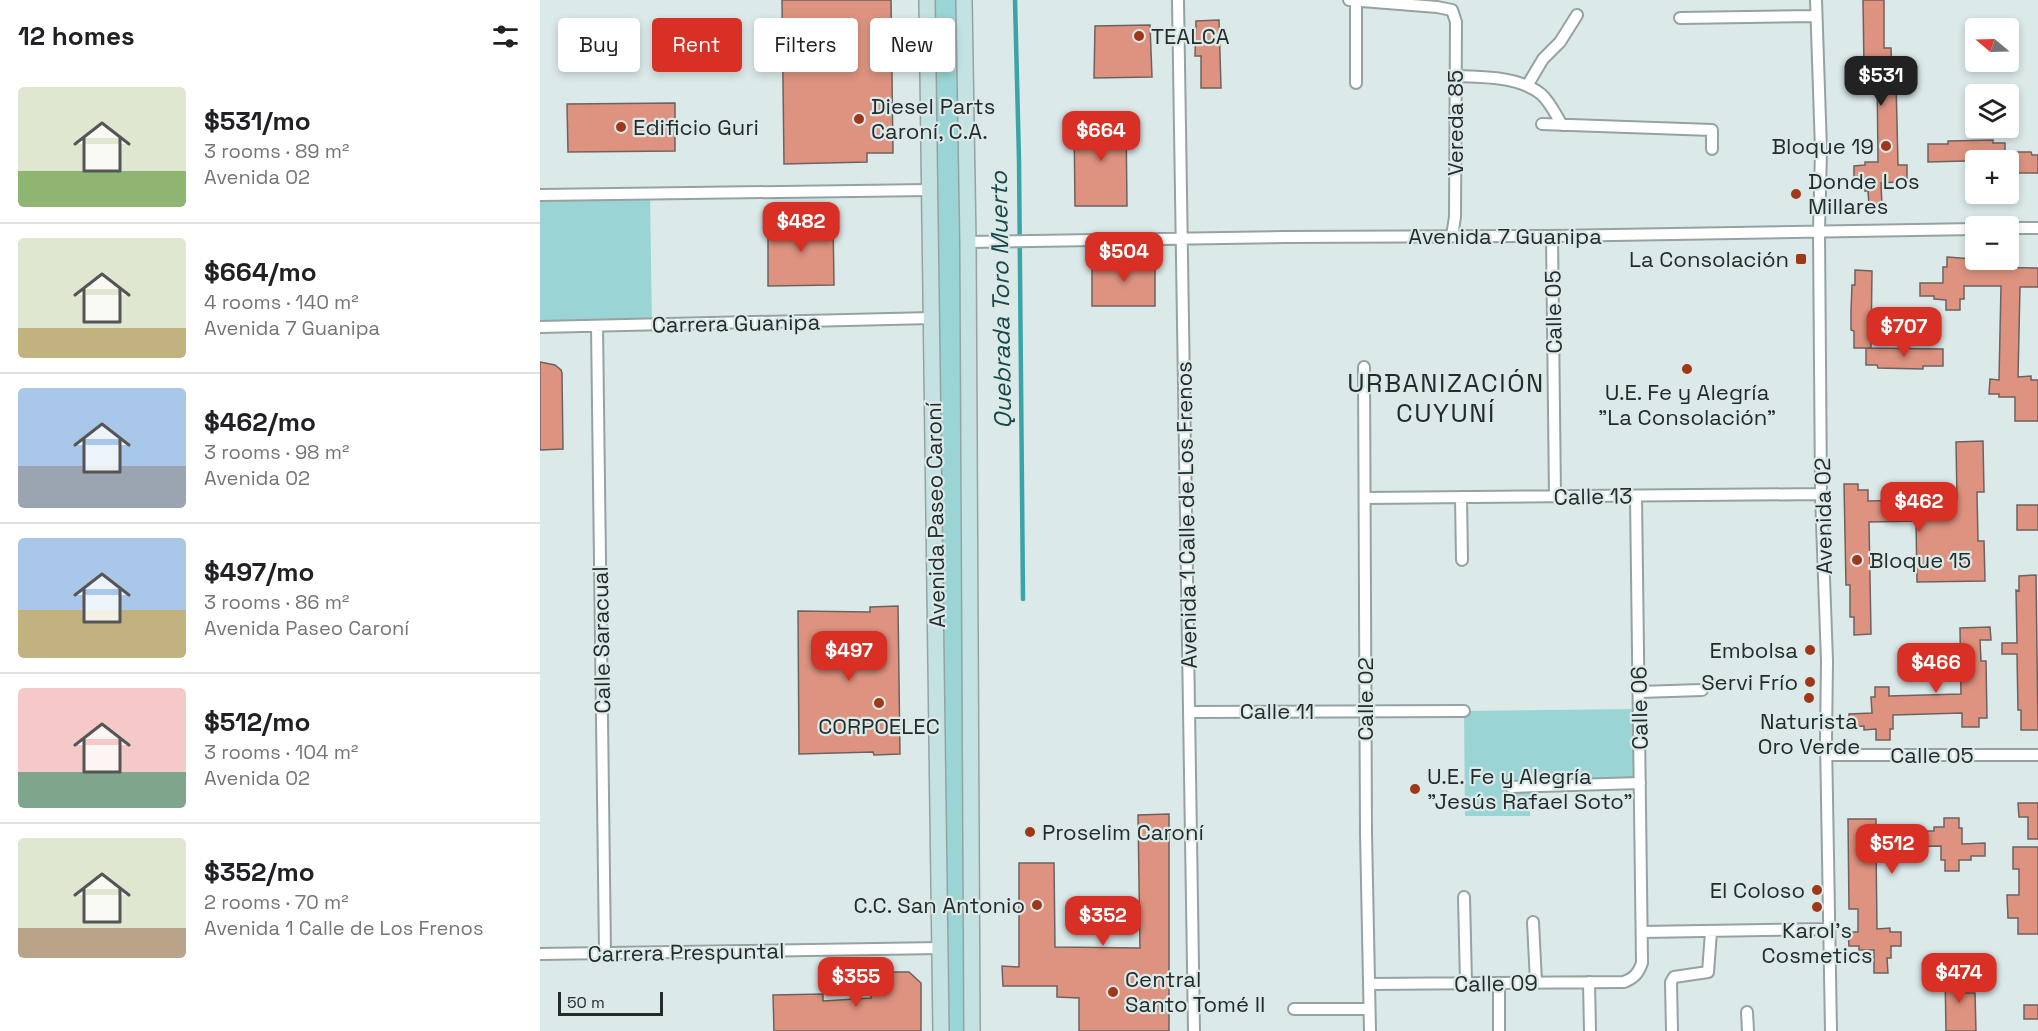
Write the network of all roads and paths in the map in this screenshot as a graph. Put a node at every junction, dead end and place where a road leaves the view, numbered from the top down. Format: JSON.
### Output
{"nodes":[{"id":1,"x":927,"y":0,"type":"edge"},
{"id":2,"x":964,"y":0,"type":"edge"},
{"id":3,"x":1178,"y":0,"type":"edge"},
{"id":4,"x":1354,"y":0,"type":"edge"},
{"id":5,"x":1816,"y":0,"type":"edge"},
{"id":6,"x":1577,"y":15,"type":"dead end"},
{"id":7,"x":1816,"y":16,"type":"junction"},
{"id":8,"x":1680,"y":18,"type":"dead end"},
{"id":9,"x":1455,"y":76,"type":"junction"},
{"id":10,"x":1356,"y":83,"type":"dead end"},
{"id":11,"x":1527,"y":86,"type":"junction"},
{"id":12,"x":1542,"y":124,"type":"dead end"},
{"id":13,"x":1562,"y":125,"type":"junction"},
{"id":14,"x":1712,"y":149,"type":"dead end"},
{"id":15,"x":929,"y":190,"type":"junction"},
{"id":16,"x":540,"y":195,"type":"edge"},
{"id":17,"x":2019,"y":228,"type":"edge"},
{"id":18,"x":2038,"y":228,"type":"edge"},
{"id":19,"x":1965,"y":229,"type":"edge"},
{"id":20,"x":1820,"y":231,"type":"junction"},
{"id":21,"x":1452,"y":236,"type":"junction"},
{"id":22,"x":1552,"y":236,"type":"junction"},
{"id":23,"x":1181,"y":240,"type":"junction"},
{"id":24,"x":968,"y":242,"type":"junction"},
{"id":25,"x":932,"y":318,"type":"junction"},
{"id":26,"x":597,"y":326,"type":"junction"},
{"id":27,"x":540,"y":327,"type":"edge"},
{"id":28,"x":1364,"y":367,"type":"dead end"},
{"id":29,"x":1821,"y":494,"type":"junction"},
{"id":30,"x":1555,"y":496,"type":"junction"},
{"id":31,"x":1636,"y":496,"type":"junction"},
{"id":32,"x":1365,"y":498,"type":"junction"},
{"id":33,"x":1461,"y":498,"type":"junction"},
{"id":34,"x":1462,"y":560,"type":"dead end"},
{"id":35,"x":1702,"y":690,"type":"dead end"},
{"id":36,"x":1639,"y":692,"type":"junction"},
{"id":37,"x":1365,"y":711,"type":"junction"},
{"id":38,"x":1464,"y":711,"type":"dead end"},
{"id":39,"x":1190,"y":712,"type":"junction"},
{"id":40,"x":1826,"y":755,"type":"junction"},
{"id":41,"x":2038,"y":755,"type":"edge"},
{"id":42,"x":1640,"y":783,"type":"junction"},
{"id":43,"x":1511,"y":787,"type":"dead end"},
{"id":44,"x":1464,"y":897,"type":"dead end"},
{"id":45,"x":1533,"y":922,"type":"dead end"},
{"id":46,"x":1829,"y":929,"type":"junction"},
{"id":47,"x":1642,"y":932,"type":"junction"},
{"id":48,"x":1711,"y":932,"type":"junction"},
{"id":49,"x":940,"y":948,"type":"junction"},
{"id":50,"x":605,"y":953,"type":"junction"},
{"id":51,"x":540,"y":954,"type":"edge"},
{"id":52,"x":1536,"y":982,"type":"junction"},
{"id":53,"x":1589,"y":982,"type":"junction"},
{"id":54,"x":1623,"y":982,"type":"joint"},
{"id":55,"x":1466,"y":983,"type":"junction"},
{"id":56,"x":1499,"y":983,"type":"junction"},
{"id":57,"x":1369,"y":984,"type":"junction"},
{"id":58,"x":1369,"y":1008,"type":"junction"},
{"id":59,"x":1294,"y":1009,"type":"dead end"},
{"id":60,"x":1747,"y":1011,"type":"dead end"},
{"id":61,"x":941,"y":1031,"type":"edge"},
{"id":62,"x":972,"y":1031,"type":"edge"},
{"id":63,"x":1194,"y":1031,"type":"edge"},
{"id":64,"x":1370,"y":1031,"type":"edge"},
{"id":65,"x":1500,"y":1031,"type":"edge"},
{"id":66,"x":1590,"y":1031,"type":"edge"},
{"id":67,"x":1672,"y":1031,"type":"edge"},
{"id":68,"x":1748,"y":1031,"type":"edge"},
{"id":69,"x":1831,"y":1031,"type":"edge"}],
"edges":[{"from":1,"to":15,"type":"street","name":"Avenida Paseo Caroní"},
{"from":2,"to":24,"type":"street","name":"Avenida Paseo Caroní"},
{"from":3,"to":23,"type":"street","name":"Avenida 1 Calle de Los Frenos"},
{"from":4,"to":9,"type":"street","name":"Vereda 85"},
{"from":4,"to":10,"type":"street"},
{"from":5,"to":7,"type":"street","name":"Avenida 02"},
{"from":6,"to":11,"type":"street"},
{"from":7,"to":8,"type":"street"},
{"from":7,"to":20,"type":"street","name":"Avenida 02"},
{"from":9,"to":11,"type":"street"},
{"from":9,"to":21,"type":"street","name":"Vereda 85"},
{"from":11,"to":13,"type":"street"},
{"from":12,"to":13,"type":"street"},
{"from":13,"to":14,"type":"street"},
{"from":15,"to":16,"type":"street"},
{"from":15,"to":25,"type":"street","name":"Avenida Paseo Caroní"},
{"from":17,"to":18,"type":"street"},
{"from":19,"to":20,"type":"street","name":"Avenida 7 Guanipa"},
{"from":20,"to":22,"type":"street","name":"Avenida 7 Guanipa"},
{"from":20,"to":29,"type":"street","name":"Avenida 02"},
{"from":21,"to":22,"type":"street","name":"Avenida 7 Guanipa"},
{"from":21,"to":23,"type":"street","name":"Avenida 7 Guanipa"},
{"from":22,"to":30,"type":"street","name":"Calle 05"},
{"from":23,"to":24,"type":"street","name":"Avenida 7 Guanipa"},
{"from":23,"to":39,"type":"street","name":"Avenida 1 Calle de Los Frenos"},
{"from":24,"to":62,"type":"street","name":"Avenida Paseo Caroní"},
{"from":25,"to":26,"type":"street","name":"Carrera Guanipa"},
{"from":25,"to":49,"type":"street","name":"Avenida Paseo Caroní"},
{"from":26,"to":27,"type":"street","name":"Carrera Guanipa"},
{"from":26,"to":50,"type":"street","name":"Calle Saracual"},
{"from":28,"to":32,"type":"street","name":"Calle 02"},
{"from":29,"to":31,"type":"street","name":"Calle 13"},
{"from":29,"to":40,"type":"street","name":"Avenida 02"},
{"from":30,"to":31,"type":"street","name":"Calle 13"},
{"from":30,"to":33,"type":"street","name":"Calle 13"},
{"from":31,"to":36,"type":"street","name":"Calle 06"},
{"from":32,"to":33,"type":"street","name":"Calle 13"},
{"from":32,"to":37,"type":"street","name":"Calle 02"},
{"from":33,"to":34,"type":"street"},
{"from":35,"to":36,"type":"street"},
{"from":36,"to":42,"type":"street","name":"Calle 06"},
{"from":37,"to":38,"type":"street","name":"Calle 11"},
{"from":37,"to":39,"type":"street","name":"Calle 11"},
{"from":37,"to":57,"type":"street","name":"Calle 02"},
{"from":39,"to":63,"type":"street","name":"Avenida 1 Calle de Los Frenos"},
{"from":40,"to":41,"type":"street","name":"Calle 05"},
{"from":40,"to":46,"type":"street","name":"Avenida 02"},
{"from":42,"to":43,"type":"street"},
{"from":42,"to":47,"type":"street","name":"Calle 06"},
{"from":44,"to":55,"type":"street"},
{"from":45,"to":52,"type":"street"},
{"from":46,"to":48,"type":"street"},
{"from":46,"to":69,"type":"street","name":"Avenida 02"},
{"from":47,"to":48,"type":"street"},
{"from":47,"to":54,"type":"street","name":"Calle 06"},
{"from":48,"to":67,"type":"street"},
{"from":49,"to":50,"type":"street","name":"Carrera Prespuntal"},
{"from":49,"to":61,"type":"street","name":"Avenida Paseo Caroní"},
{"from":50,"to":51,"type":"street","name":"Carrera Prespuntal"},
{"from":52,"to":53,"type":"street","name":"Calle 09"},
{"from":52,"to":56,"type":"street","name":"Calle 09"},
{"from":53,"to":54,"type":"street","name":"Calle 09"},
{"from":53,"to":66,"type":"street"},
{"from":55,"to":56,"type":"street","name":"Calle 09"},
{"from":55,"to":57,"type":"street","name":"Calle 09"},
{"from":56,"to":65,"type":"street"},
{"from":57,"to":58,"type":"street","name":"Calle 02"},
{"from":58,"to":59,"type":"street"},
{"from":58,"to":64,"type":"street","name":"Calle 02"},
{"from":60,"to":68,"type":"street"}]}
